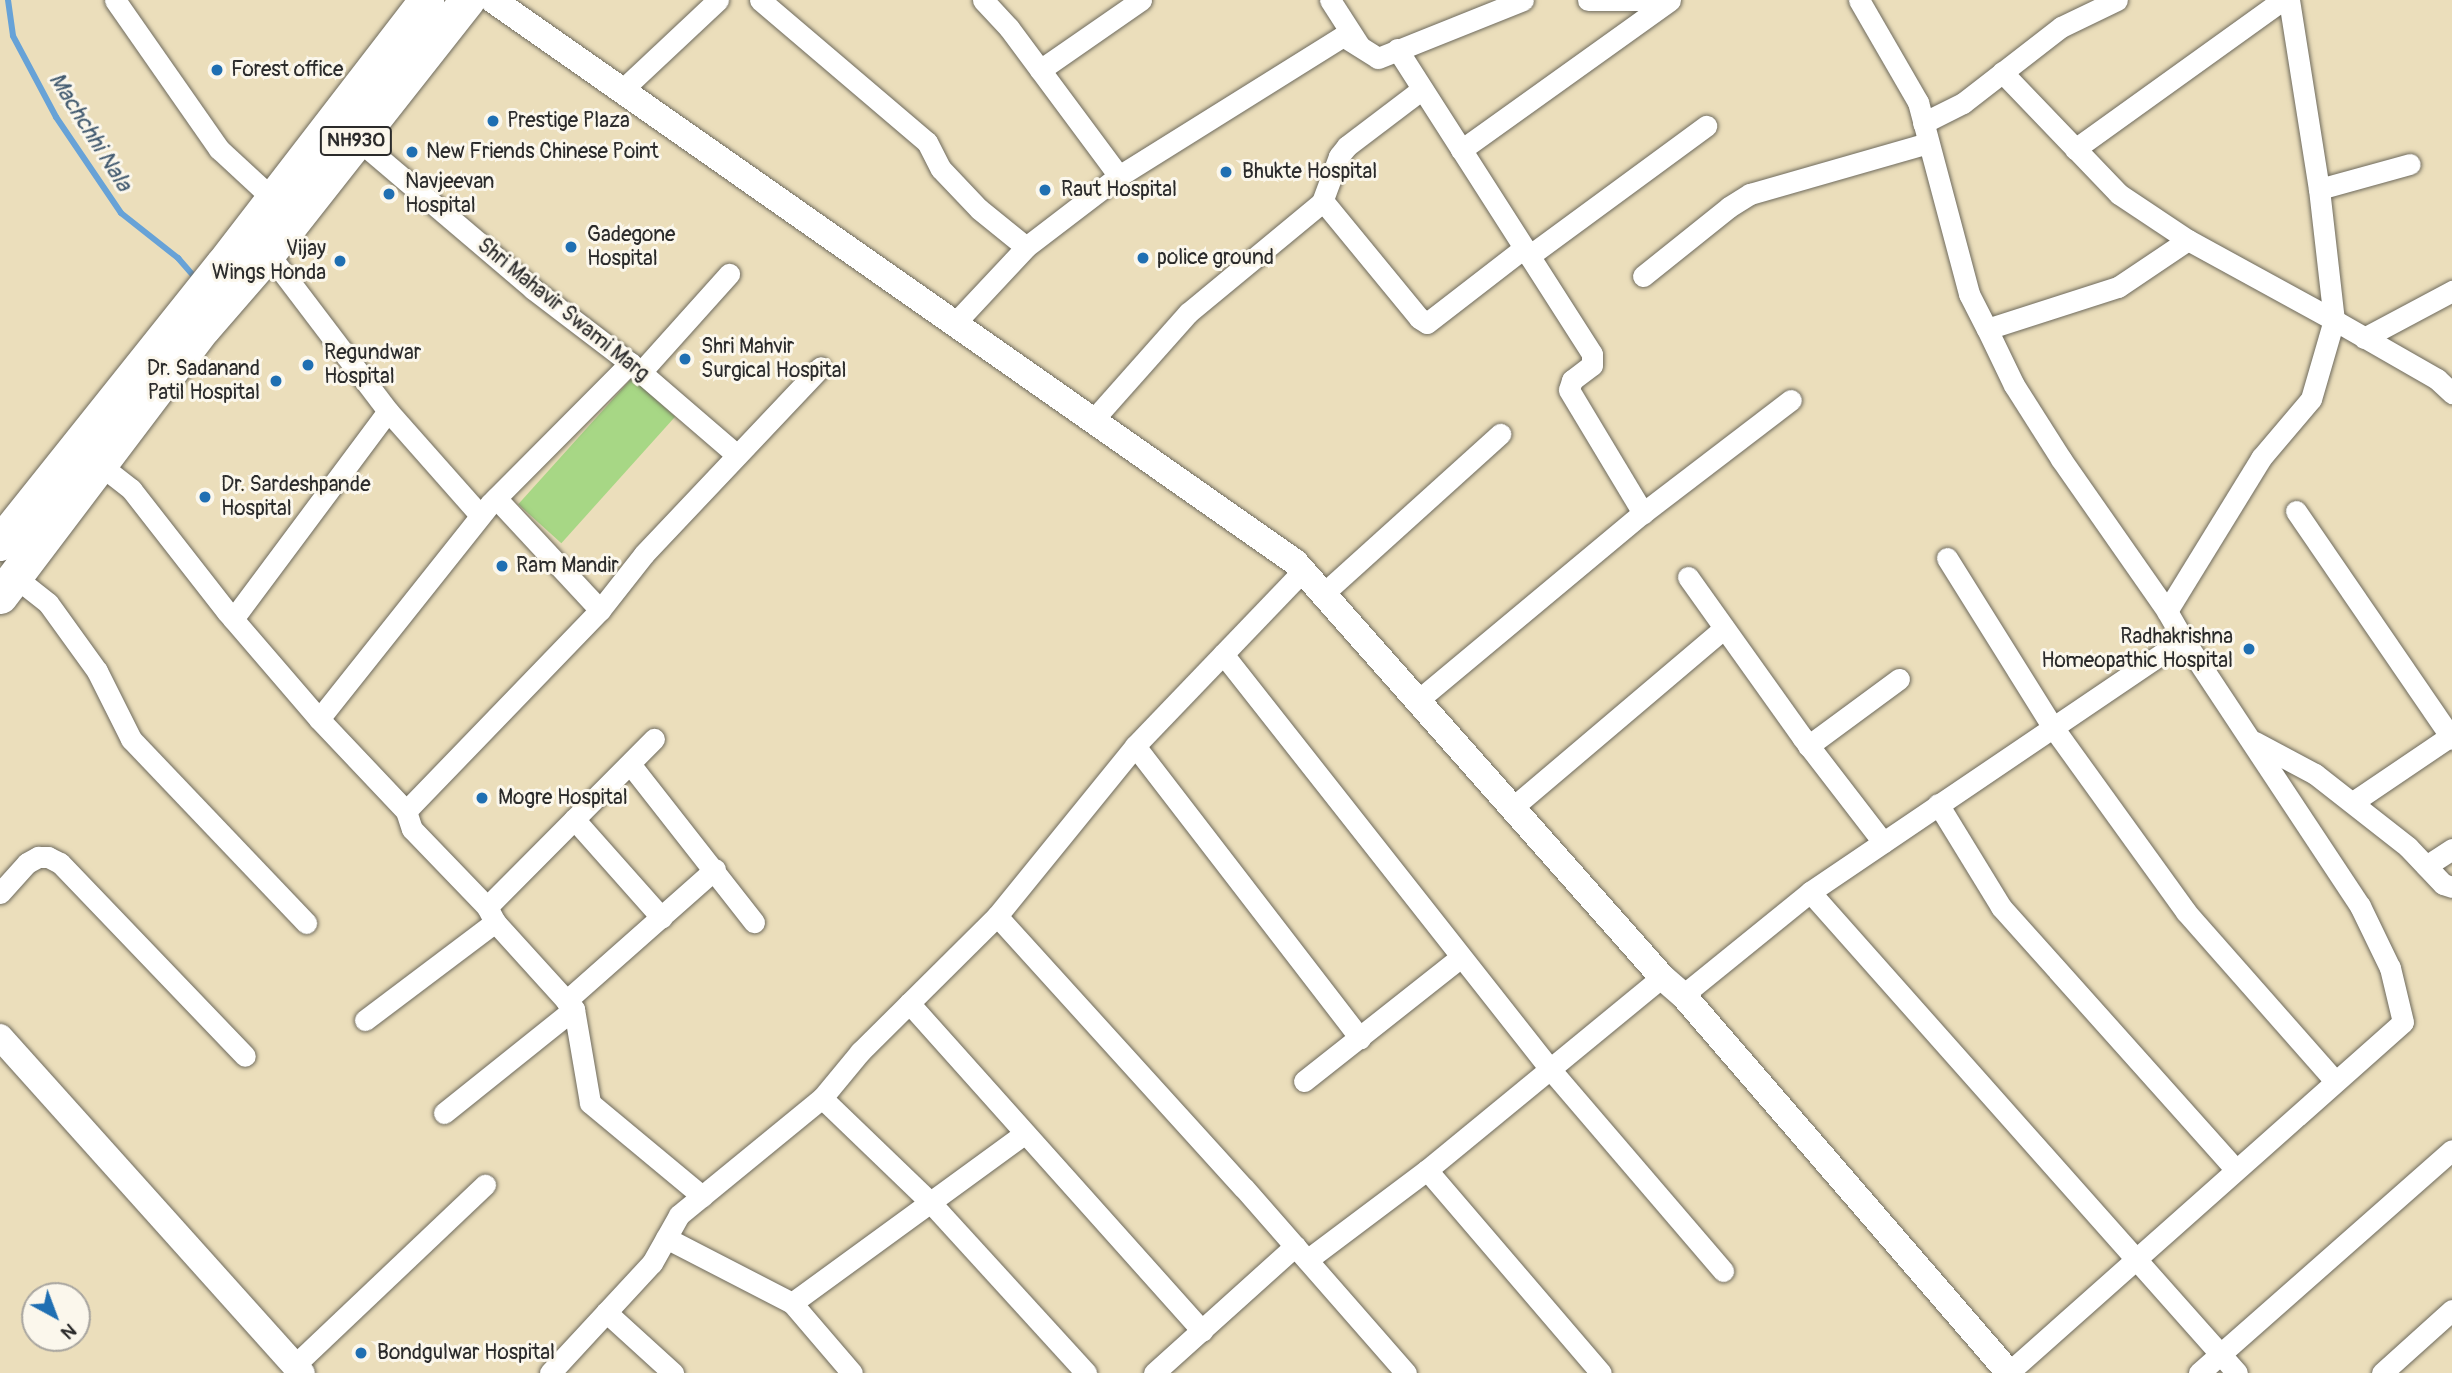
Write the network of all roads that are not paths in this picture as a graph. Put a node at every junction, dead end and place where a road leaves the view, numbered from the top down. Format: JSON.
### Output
{"nodes":[{"id":1,"x":115,"y":0,"type":"edge"},
{"id":2,"x":426,"y":0,"type":"edge"},
{"id":3,"x":467,"y":0,"type":"edge"},
{"id":4,"x":493,"y":0,"type":"edge"},
{"id":5,"x":718,"y":0,"type":"edge"},
{"id":6,"x":760,"y":0,"type":"edge"},
{"id":7,"x":984,"y":0,"type":"edge"},
{"id":8,"x":1141,"y":0,"type":"edge"},
{"id":9,"x":1330,"y":0,"type":"edge"},
{"id":10,"x":1523,"y":0,"type":"edge"},
{"id":11,"x":1588,"y":0,"type":"edge"},
{"id":12,"x":1670,"y":0,"type":"edge"},
{"id":13,"x":1859,"y":0,"type":"edge"},
{"id":14,"x":2117,"y":0,"type":"edge"},
{"id":15,"x":2282,"y":0,"type":"edge"},
{"id":16,"x":2290,"y":0,"type":"edge"},
{"id":17,"x":1360,"y":47,"type":"junction"},
{"id":18,"x":1397,"y":49,"type":"junction"},
{"id":19,"x":1040,"y":70,"type":"junction"},
{"id":20,"x":2003,"y":72,"type":"junction"},
{"id":21,"x":1422,"y":89,"type":"junction"},
{"id":22,"x":621,"y":91,"type":"junction"},
{"id":23,"x":1706,"y":127,"type":"dead end"},
{"id":24,"x":1926,"y":133,"type":"junction"},
{"id":25,"x":357,"y":139,"type":"junction"},
{"id":26,"x":2075,"y":149,"type":"junction"},
{"id":27,"x":1461,"y":150,"type":"junction"},
{"id":28,"x":2410,"y":164,"type":"dead end"},
{"id":29,"x":1119,"y":176,"type":"junction"},
{"id":30,"x":2319,"y":189,"type":"junction"},
{"id":31,"x":272,"y":198,"type":"junction"},
{"id":32,"x":1323,"y":201,"type":"junction"},
{"id":33,"x":2188,"y":240,"type":"junction"},
{"id":34,"x":1026,"y":247,"type":"junction"},
{"id":35,"x":1527,"y":252,"type":"junction"},
{"id":36,"x":268,"y":253,"type":"junction"},
{"id":37,"x":233,"y":273,"type":"junction"},
{"id":38,"x":729,"y":274,"type":"dead end"},
{"id":39,"x":1643,"y":276,"type":"dead end"},
{"id":40,"x":2452,"y":291,"type":"edge"},
{"id":41,"x":2334,"y":320,"type":"junction"},
{"id":42,"x":955,"y":323,"type":"junction"},
{"id":43,"x":1987,"y":329,"type":"junction"},
{"id":44,"x":183,"y":333,"type":"junction"},
{"id":45,"x":2364,"y":338,"type":"junction"},
{"id":46,"x":821,"y":367,"type":"dead end"},
{"id":47,"x":635,"y":368,"type":"junction"},
{"id":48,"x":2452,"y":393,"type":"edge"},
{"id":49,"x":1791,"y":400,"type":"dead end"},
{"id":50,"x":388,"y":411,"type":"junction"},
{"id":51,"x":1093,"y":420,"type":"junction"},
{"id":52,"x":1500,"y":435,"type":"dead end"},
{"id":53,"x":737,"y":455,"type":"junction"},
{"id":54,"x":102,"y":467,"type":"junction"},
{"id":55,"x":496,"y":498,"type":"junction"},
{"id":56,"x":2296,"y":512,"type":"dead end"},
{"id":57,"x":1643,"y":513,"type":"junction"},
{"id":58,"x":480,"y":515,"type":"junction"},
{"id":59,"x":13,"y":530,"type":"edge"},
{"id":60,"x":1947,"y":558,"type":"dead end"},
{"id":61,"x":1303,"y":571,"type":"junction"},
{"id":62,"x":1688,"y":577,"type":"dead end"},
{"id":63,"x":15,"y":586,"type":"edge"},
{"id":64,"x":1323,"y":594,"type":"junction"},
{"id":65,"x":600,"y":610,"type":"junction"},
{"id":66,"x":2167,"y":611,"type":"junction"},
{"id":67,"x":233,"y":619,"type":"junction"},
{"id":68,"x":1724,"y":628,"type":"junction"},
{"id":69,"x":2183,"y":639,"type":"junction"},
{"id":70,"x":1223,"y":654,"type":"junction"},
{"id":71,"x":1899,"y":679,"type":"dead end"},
{"id":72,"x":1417,"y":701,"type":"junction"},
{"id":73,"x":318,"y":719,"type":"junction"},
{"id":74,"x":2052,"y":726,"type":"junction"},
{"id":75,"x":2450,"y":738,"type":"edge"},
{"id":76,"x":654,"y":739,"type":"dead end"},
{"id":77,"x":2253,"y":741,"type":"junction"},
{"id":78,"x":1135,"y":746,"type":"junction"},
{"id":79,"x":1808,"y":746,"type":"junction"},
{"id":80,"x":630,"y":764,"type":"junction"},
{"id":81,"x":2353,"y":802,"type":"junction"},
{"id":82,"x":1938,"y":804,"type":"junction"},
{"id":83,"x":1512,"y":808,"type":"junction"},
{"id":84,"x":406,"y":811,"type":"junction"},
{"id":85,"x":574,"y":820,"type":"junction"},
{"id":86,"x":1883,"y":842,"type":"junction"},
{"id":87,"x":2452,"y":849,"type":"edge"},
{"id":88,"x":2426,"y":866,"type":"junction"},
{"id":89,"x":715,"y":869,"type":"junction"},
{"id":90,"x":2452,"y":887,"type":"edge"},
{"id":91,"x":1810,"y":892,"type":"junction"},
{"id":92,"x":0,"y":893,"type":"edge"},
{"id":93,"x":491,"y":914,"type":"junction"},
{"id":94,"x":997,"y":916,"type":"junction"},
{"id":95,"x":662,"y":918,"type":"junction"},
{"id":96,"x":754,"y":922,"type":"dead end"},
{"id":97,"x":306,"y":923,"type":"dead end"},
{"id":98,"x":1461,"y":957,"type":"junction"},
{"id":99,"x":1662,"y":977,"type":"junction"},
{"id":100,"x":1683,"y":995,"type":"junction"},
{"id":101,"x":909,"y":1003,"type":"junction"},
{"id":102,"x":570,"y":1005,"type":"junction"},
{"id":103,"x":365,"y":1020,"type":"dead end"},
{"id":104,"x":0,"y":1037,"type":"edge"},
{"id":105,"x":1360,"y":1038,"type":"junction"},
{"id":106,"x":245,"y":1056,"type":"dead end"},
{"id":107,"x":1550,"y":1069,"type":"junction"},
{"id":108,"x":1304,"y":1081,"type":"dead end"},
{"id":109,"x":2335,"y":1081,"type":"junction"},
{"id":110,"x":822,"y":1098,"type":"junction"},
{"id":111,"x":444,"y":1113,"type":"dead end"},
{"id":112,"x":1024,"y":1134,"type":"junction"},
{"id":113,"x":2452,"y":1150,"type":"edge"},
{"id":114,"x":2235,"y":1169,"type":"junction"},
{"id":115,"x":1427,"y":1170,"type":"junction"},
{"id":116,"x":485,"y":1185,"type":"dead end"},
{"id":117,"x":702,"y":1196,"type":"junction"},
{"id":118,"x":931,"y":1203,"type":"junction"},
{"id":119,"x":666,"y":1238,"type":"junction"},
{"id":120,"x":1301,"y":1253,"type":"junction"},
{"id":121,"x":2135,"y":1260,"type":"junction"},
{"id":122,"x":1723,"y":1271,"type":"dead end"},
{"id":123,"x":792,"y":1303,"type":"junction"},
{"id":124,"x":2452,"y":1310,"type":"edge"},
{"id":125,"x":606,"y":1312,"type":"junction"},
{"id":126,"x":1202,"y":1331,"type":"junction"},
{"id":127,"x":2220,"y":1354,"type":"junction"},
{"id":128,"x":299,"y":1369,"type":"edge"},
{"id":129,"x":550,"y":1373,"type":"edge"},
{"id":130,"x":673,"y":1373,"type":"edge"},
{"id":131,"x":852,"y":1373,"type":"edge"},
{"id":132,"x":1086,"y":1373,"type":"edge"},
{"id":133,"x":1154,"y":1373,"type":"edge"},
{"id":134,"x":1406,"y":1373,"type":"edge"},
{"id":135,"x":1601,"y":1373,"type":"edge"},
{"id":136,"x":2009,"y":1373,"type":"edge"},
{"id":137,"x":2199,"y":1373,"type":"edge"},
{"id":138,"x":2237,"y":1373,"type":"edge"},
{"id":139,"x":2382,"y":1373,"type":"edge"}],
"edges":[{"from":1,"to":31,"type":"street"},
{"from":2,"to":31,"type":"highway","number":"NH930"},
{"from":3,"to":25,"type":"highway","number":"NH930"},
{"from":4,"to":22,"type":"street"},
{"from":5,"to":22,"type":"street"},
{"from":6,"to":34,"type":"street"},
{"from":7,"to":19,"type":"street"},
{"from":8,"to":19,"type":"street"},
{"from":9,"to":17,"type":"street"},
{"from":10,"to":18,"type":"street"},
{"from":11,"to":12,"type":"street"},
{"from":12,"to":27,"type":"street"},
{"from":13,"to":24,"type":"street"},
{"from":14,"to":20,"type":"street"},
{"from":15,"to":26,"type":"street"},
{"from":16,"to":30,"type":"street"},
{"from":17,"to":18,"type":"street"},
{"from":17,"to":29,"type":"street"},
{"from":18,"to":21,"type":"street"},
{"from":19,"to":29,"type":"street"},
{"from":20,"to":24,"type":"street"},
{"from":20,"to":26,"type":"street"},
{"from":21,"to":27,"type":"street"},
{"from":21,"to":32,"type":"street"},
{"from":22,"to":42,"type":"street"},
{"from":23,"to":35,"type":"street"},
{"from":24,"to":39,"type":"street"},
{"from":24,"to":43,"type":"street"},
{"from":25,"to":36,"type":"highway","number":"NH930"},
{"from":25,"to":47,"type":"street","name":"Shri Mahavir Swami Marg"},
{"from":26,"to":33,"type":"street"},
{"from":27,"to":35,"type":"street"},
{"from":28,"to":30,"type":"street"},
{"from":29,"to":34,"type":"street"},
{"from":30,"to":41,"type":"street"},
{"from":31,"to":37,"type":"highway","number":"NH930"},
{"from":32,"to":35,"type":"street"},
{"from":32,"to":51,"type":"street"},
{"from":33,"to":41,"type":"street"},
{"from":33,"to":43,"type":"street"},
{"from":34,"to":42,"type":"street"},
{"from":35,"to":57,"type":"street"},
{"from":36,"to":37,"type":"highway","number":"NH930"},
{"from":36,"to":50,"type":"street"},
{"from":37,"to":44,"type":"highway","number":"NH930"},
{"from":38,"to":47,"type":"street"},
{"from":40,"to":45,"type":"street"},
{"from":41,"to":45,"type":"street"},
{"from":41,"to":66,"type":"street"},
{"from":42,"to":51,"type":"street"},
{"from":43,"to":66,"type":"street"},
{"from":44,"to":54,"type":"highway","number":"NH930"},
{"from":44,"to":59,"type":"highway","number":"NH930"},
{"from":45,"to":48,"type":"street"},
{"from":46,"to":53,"type":"street"},
{"from":47,"to":53,"type":"street","name":"Shri Mahavir Swami Marg"},
{"from":47,"to":55,"type":"street"},
{"from":49,"to":57,"type":"street"},
{"from":50,"to":58,"type":"street"},
{"from":50,"to":67,"type":"street"},
{"from":51,"to":61,"type":"street"},
{"from":52,"to":64,"type":"street"},
{"from":53,"to":65,"type":"street"},
{"from":54,"to":59,"type":"highway","number":"NH930"},
{"from":54,"to":67,"type":"street"},
{"from":55,"to":58,"type":"street"},
{"from":55,"to":65,"type":"street"},
{"from":56,"to":75,"type":"street"},
{"from":57,"to":72,"type":"street"},
{"from":58,"to":73,"type":"street"},
{"from":59,"to":63,"type":"highway","number":"NH930"},
{"from":60,"to":74,"type":"street"},
{"from":61,"to":64,"type":"street"},
{"from":61,"to":70,"type":"street"},
{"from":62,"to":68,"type":"street"},
{"from":63,"to":97,"type":"street"},
{"from":64,"to":72,"type":"street"},
{"from":65,"to":84,"type":"street"},
{"from":66,"to":69,"type":"street"},
{"from":67,"to":73,"type":"street"},
{"from":68,"to":79,"type":"street"},
{"from":68,"to":83,"type":"street"},
{"from":69,"to":74,"type":"street"},
{"from":69,"to":77,"type":"street"},
{"from":70,"to":78,"type":"street"},
{"from":70,"to":98,"type":"street"},
{"from":71,"to":79,"type":"street"},
{"from":72,"to":83,"type":"street"},
{"from":73,"to":84,"type":"street"},
{"from":74,"to":82,"type":"street"},
{"from":74,"to":109,"type":"street"},
{"from":75,"to":81,"type":"street"},
{"from":76,"to":80,"type":"street"},
{"from":77,"to":81,"type":"street"},
{"from":77,"to":109,"type":"street"},
{"from":78,"to":94,"type":"street"},
{"from":78,"to":105,"type":"street"},
{"from":79,"to":86,"type":"street"},
{"from":80,"to":85,"type":"street"},
{"from":80,"to":89,"type":"street"},
{"from":81,"to":88,"type":"street"},
{"from":82,"to":86,"type":"street"},
{"from":82,"to":114,"type":"street"},
{"from":83,"to":99,"type":"street"},
{"from":84,"to":93,"type":"street"},
{"from":85,"to":93,"type":"street"},
{"from":85,"to":95,"type":"street"},
{"from":86,"to":91,"type":"street"},
{"from":87,"to":88,"type":"street"},
{"from":88,"to":90,"type":"street"},
{"from":89,"to":95,"type":"street"},
{"from":89,"to":96,"type":"street"},
{"from":91,"to":100,"type":"street"},
{"from":91,"to":121,"type":"street"},
{"from":92,"to":106,"type":"street"},
{"from":93,"to":102,"type":"street"},
{"from":93,"to":103,"type":"street"},
{"from":94,"to":101,"type":"street"},
{"from":94,"to":120,"type":"street"},
{"from":95,"to":102,"type":"street"},
{"from":98,"to":105,"type":"street"},
{"from":98,"to":107,"type":"street"},
{"from":99,"to":100,"type":"street"},
{"from":99,"to":107,"type":"street"},
{"from":100,"to":136,"type":"street"},
{"from":101,"to":110,"type":"street"},
{"from":101,"to":112,"type":"street"},
{"from":102,"to":111,"type":"street"},
{"from":102,"to":117,"type":"street"},
{"from":104,"to":128,"type":"street"},
{"from":105,"to":108,"type":"street"},
{"from":107,"to":115,"type":"street"},
{"from":107,"to":122,"type":"street"},
{"from":109,"to":114,"type":"street"},
{"from":110,"to":117,"type":"street"},
{"from":110,"to":118,"type":"street"},
{"from":112,"to":118,"type":"street"},
{"from":112,"to":126,"type":"street"},
{"from":113,"to":127,"type":"street"},
{"from":114,"to":121,"type":"street"},
{"from":115,"to":120,"type":"street"},
{"from":115,"to":135,"type":"street"},
{"from":116,"to":128,"type":"street"},
{"from":117,"to":119,"type":"street"},
{"from":118,"to":123,"type":"street"},
{"from":118,"to":132,"type":"street"},
{"from":119,"to":123,"type":"street"},
{"from":119,"to":125,"type":"street"},
{"from":120,"to":126,"type":"street"},
{"from":120,"to":134,"type":"street"},
{"from":121,"to":127,"type":"street"},
{"from":121,"to":136,"type":"street"},
{"from":123,"to":131,"type":"street"},
{"from":124,"to":139,"type":"street"},
{"from":125,"to":129,"type":"street"},
{"from":125,"to":130,"type":"street"},
{"from":126,"to":133,"type":"street"},
{"from":127,"to":137,"type":"street"},
{"from":127,"to":138,"type":"street"}]}
